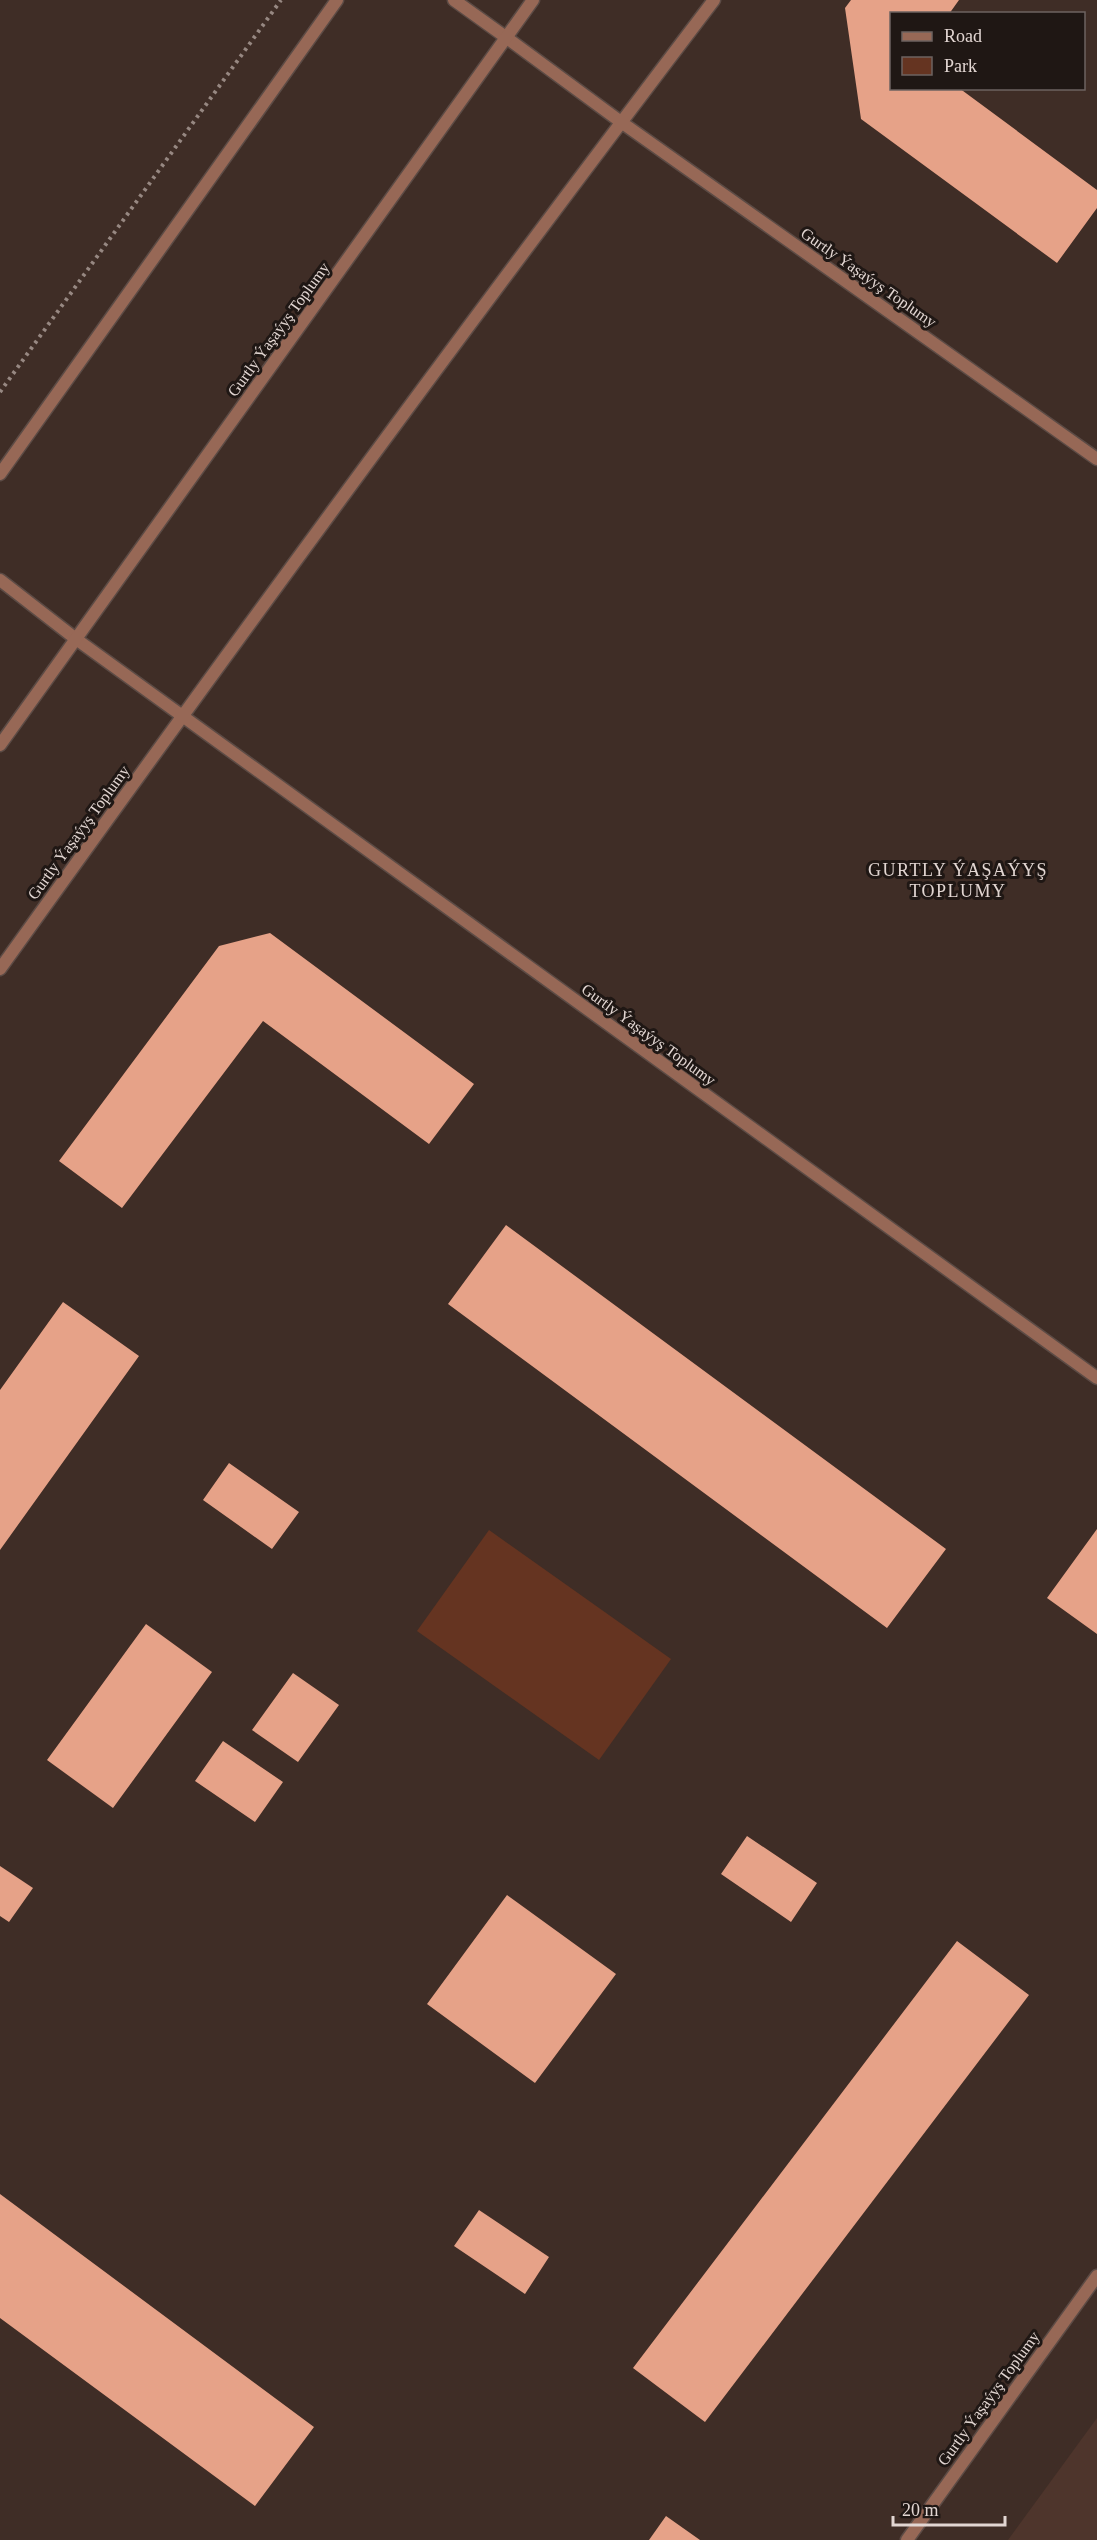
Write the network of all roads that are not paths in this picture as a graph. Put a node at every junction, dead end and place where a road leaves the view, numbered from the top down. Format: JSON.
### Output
{"nodes":[{"id":1,"x":337,"y":0,"type":"edge"},
{"id":2,"x":454,"y":0,"type":"edge"},
{"id":3,"x":533,"y":0,"type":"edge"},
{"id":4,"x":714,"y":0,"type":"edge"},
{"id":5,"x":507,"y":38,"type":"junction"},
{"id":6,"x":621,"y":122,"type":"junction"},
{"id":7,"x":1097,"y":459,"type":"edge"},
{"id":8,"x":0,"y":474,"type":"edge"},
{"id":9,"x":0,"y":580,"type":"edge"},
{"id":10,"x":76,"y":639,"type":"junction"},
{"id":11,"x":182,"y":715,"type":"junction"},
{"id":12,"x":0,"y":745,"type":"edge"},
{"id":13,"x":0,"y":969,"type":"edge"},
{"id":14,"x":1097,"y":1378,"type":"edge"},
{"id":15,"x":1097,"y":2276,"type":"edge"},
{"id":16,"x":907,"y":2540,"type":"edge"}],
"edges":[{"from":1,"to":8,"type":"street"},
{"from":2,"to":5,"type":"street"},
{"from":3,"to":5,"type":"street","name":"Gurtly Ýaşaýyş Toplumy"},
{"from":4,"to":6,"type":"street","name":"Gurtly Ýaşaýyş Toplumy"},
{"from":5,"to":6,"type":"street","name":"Gurtly Ýaşaýyş Toplumy"},
{"from":5,"to":10,"type":"street","name":"Gurtly Ýaşaýyş Toplumy"},
{"from":6,"to":7,"type":"street","name":"Gurtly Ýaşaýyş Toplumy"},
{"from":6,"to":11,"type":"street","name":"Gurtly Ýaşaýyş Toplumy"},
{"from":9,"to":10,"type":"street"},
{"from":10,"to":11,"type":"street","name":"Gurtly Ýaşaýyş Toplumy"},
{"from":10,"to":12,"type":"street","name":"Gurtly Ýaşaýyş Toplumy"},
{"from":11,"to":13,"type":"street","name":"Gurtly Ýaşaýyş Toplumy"},
{"from":11,"to":14,"type":"street","name":"Gurtly Ýaşaýyş Toplumy"},
{"from":15,"to":16,"type":"street","name":"Gurtly Ýaşaýyş Toplumy"}]}
